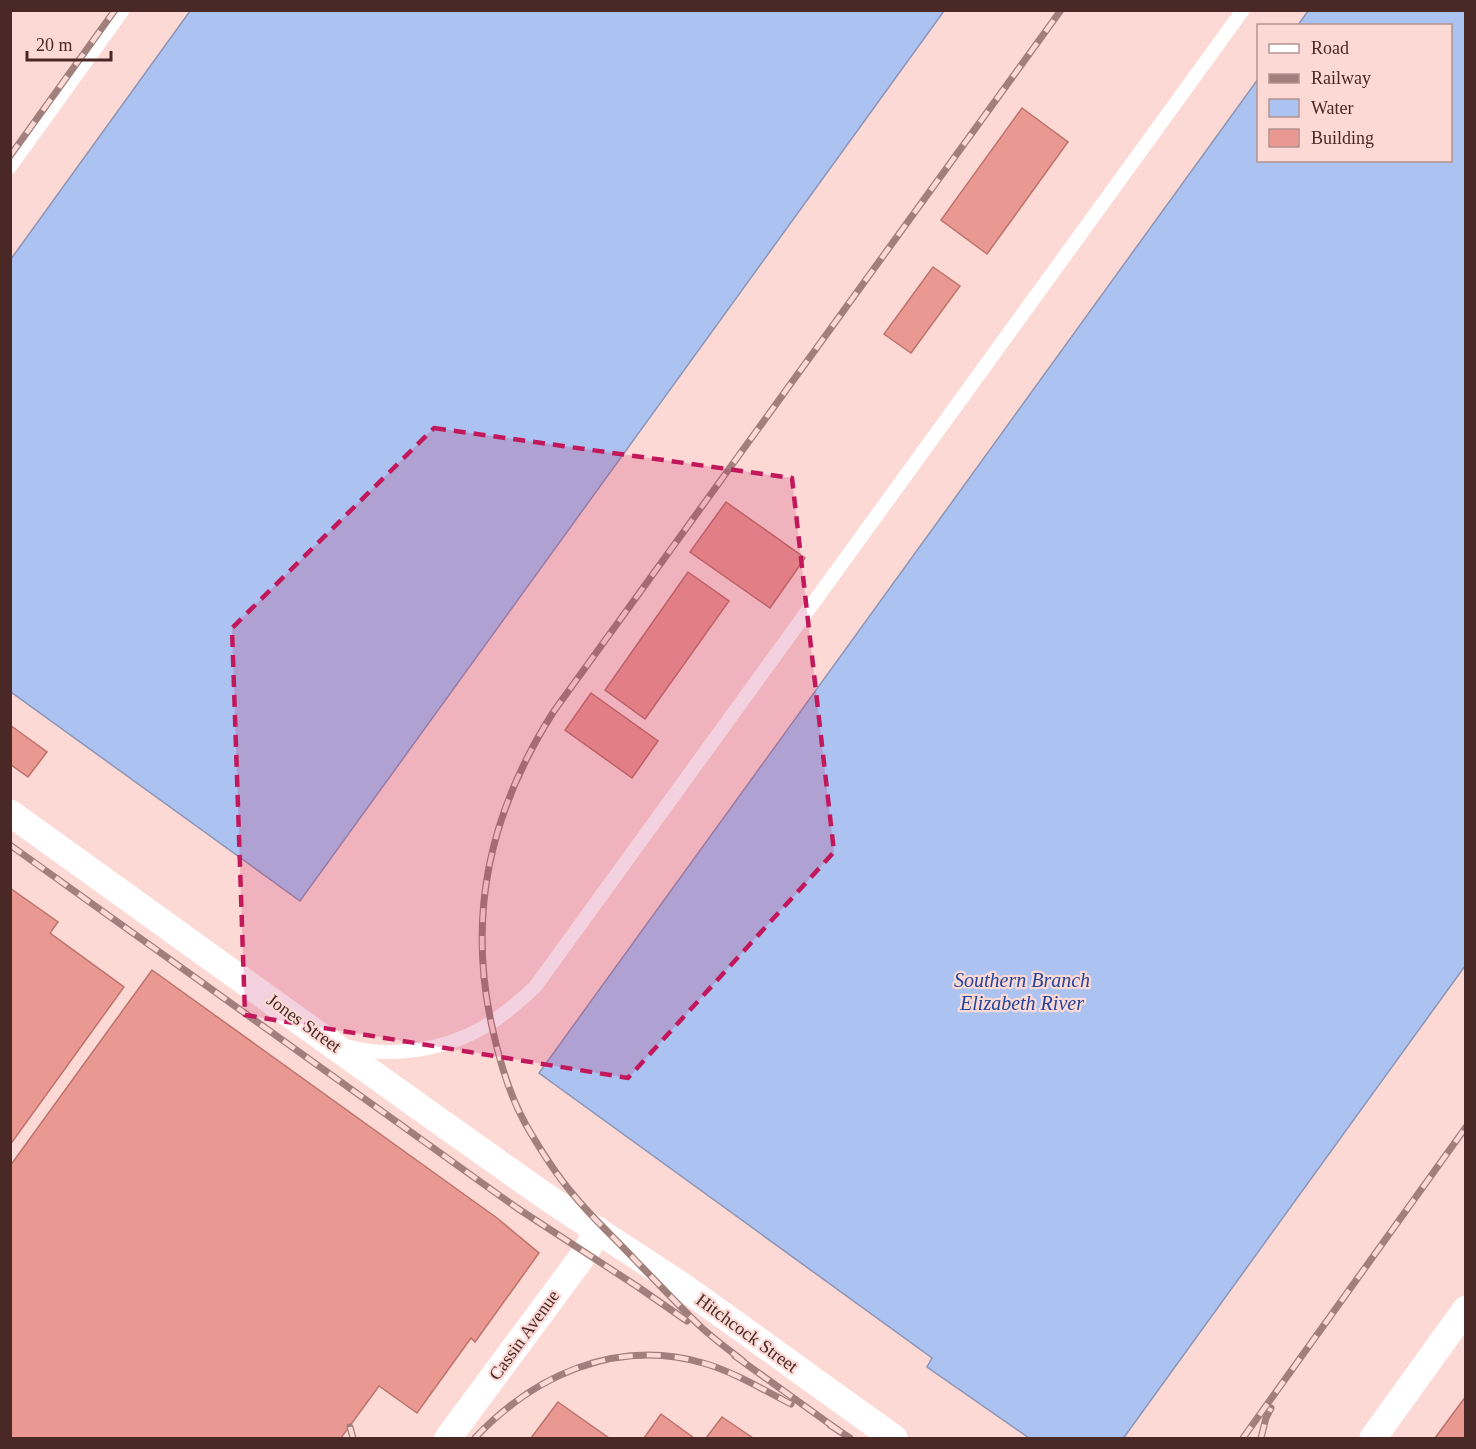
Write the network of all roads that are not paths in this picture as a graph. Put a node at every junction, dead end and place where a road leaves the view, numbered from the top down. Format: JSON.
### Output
{"nodes":[{"id":1,"x":123,"y":10,"type":"edge"},
{"id":2,"x":1243,"y":10,"type":"edge"},
{"id":3,"x":10,"y":167,"type":"edge"},
{"id":4,"x":10,"y":813,"type":"edge"},
{"id":5,"x":320,"y":1035,"type":"junction"},
{"id":6,"x":598,"y":1230,"type":"junction"},
{"id":7,"x":1466,"y":1309,"type":"edge"},
{"id":8,"x":448,"y":1438,"type":"edge"},
{"id":9,"x":894,"y":1438,"type":"edge"},
{"id":10,"x":1373,"y":1438,"type":"edge"}],
"edges":[{"from":1,"to":3,"type":"lane"},
{"from":2,"to":5,"type":"lane"},
{"from":4,"to":5,"type":"street","name":"Jones Street"},
{"from":5,"to":6,"type":"street","name":"Jones Street"},
{"from":6,"to":8,"type":"street","name":"Cassin Avenue"},
{"from":6,"to":9,"type":"street","name":"Hitchcock Street"},
{"from":7,"to":10,"type":"street"}]}
